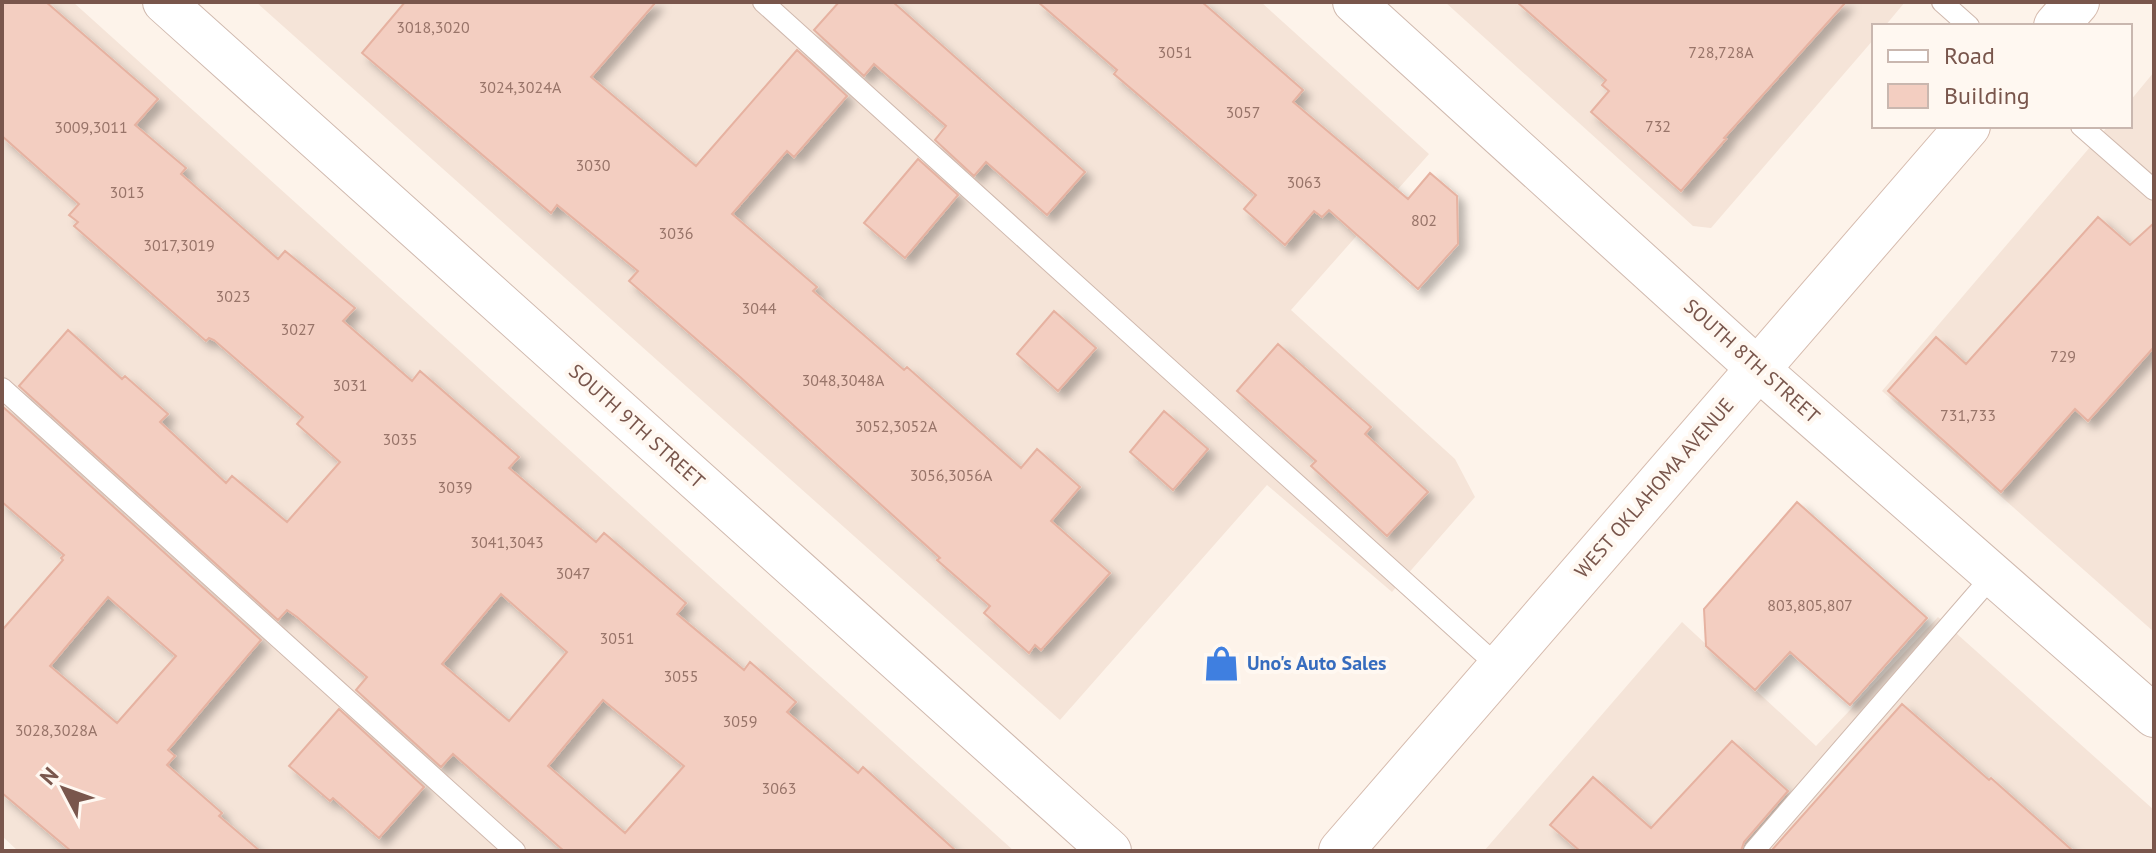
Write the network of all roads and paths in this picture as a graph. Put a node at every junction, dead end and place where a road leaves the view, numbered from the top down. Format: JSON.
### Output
{"nodes":[{"id":1,"x":164,"y":2,"type":"edge"},
{"id":2,"x":763,"y":2,"type":"edge"},
{"id":3,"x":1354,"y":2,"type":"edge"},
{"id":4,"x":1942,"y":2,"type":"edge"},
{"id":5,"x":1967,"y":24,"type":"edge"},
{"id":6,"x":1966,"y":128,"type":"edge"},
{"id":7,"x":2083,"y":128,"type":"edge"},
{"id":8,"x":2154,"y":190,"type":"edge"},
{"id":9,"x":1757,"y":368,"type":"junction"},
{"id":10,"x":2,"y":388,"type":"edge"},
{"id":11,"x":1994,"y":574,"type":"junction"},
{"id":12,"x":1500,"y":668,"type":"junction"},
{"id":13,"x":2154,"y":716,"type":"edge"},
{"id":14,"x":515,"y":851,"type":"edge"},
{"id":15,"x":1110,"y":851,"type":"edge"},
{"id":16,"x":1341,"y":851,"type":"edge"},
{"id":17,"x":1754,"y":851,"type":"edge"}],
"edges":[{"from":1,"to":15,"type":"street","name":"SOUTH 9TH STREET"},
{"from":2,"to":12,"type":"lane"},
{"from":3,"to":9,"type":"street","name":"SOUTH 8TH STREET"},
{"from":4,"to":5,"type":"lane"},
{"from":6,"to":9,"type":"main road","name":"WEST OKLAHOMA AVENUE"},
{"from":7,"to":8,"type":"lane"},
{"from":9,"to":11,"type":"street","name":"SOUTH 8TH STREET"},
{"from":9,"to":12,"type":"main road","name":"WEST OKLAHOMA AVENUE"},
{"from":10,"to":14,"type":"lane"},
{"from":11,"to":13,"type":"street","name":"SOUTH 8TH STREET"},
{"from":11,"to":17,"type":"lane"},
{"from":12,"to":16,"type":"main road","name":"WEST OKLAHOMA AVENUE"}]}
